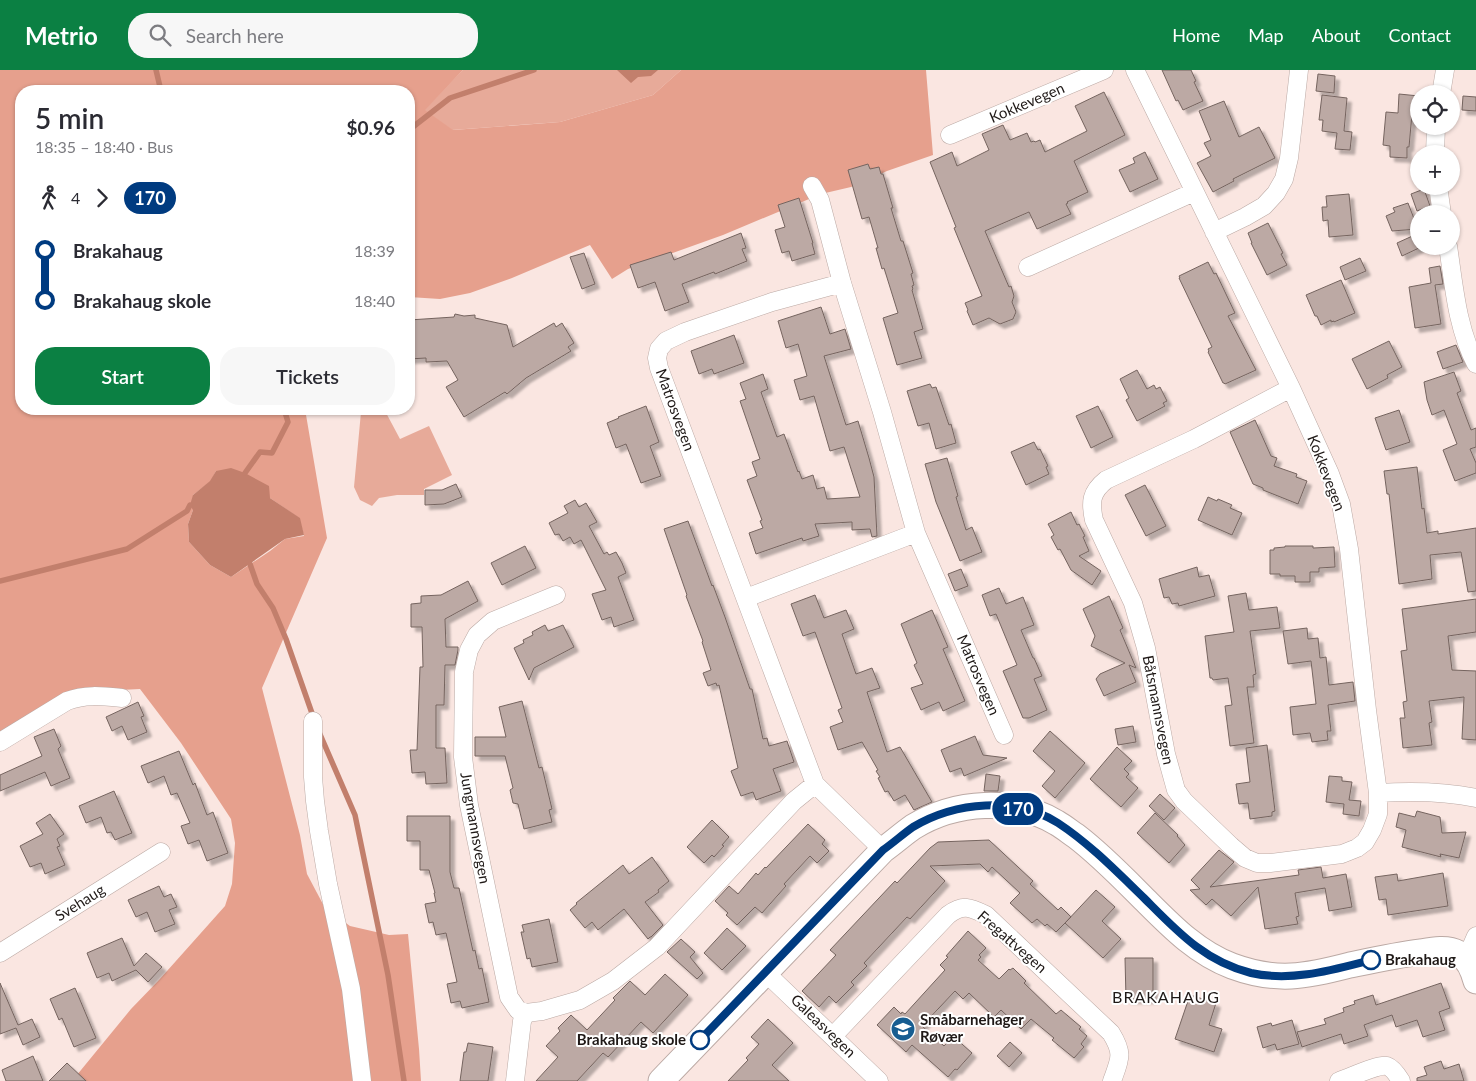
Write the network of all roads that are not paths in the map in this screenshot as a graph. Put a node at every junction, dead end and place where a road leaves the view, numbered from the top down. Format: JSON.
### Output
{"nodes":[{"id":1,"x":1104,"y":70,"type":"edge"},
{"id":2,"x":1135,"y":70,"type":"edge"},
{"id":3,"x":1299,"y":70,"type":"edge"},
{"id":4,"x":1445,"y":70,"type":"edge"},
{"id":5,"x":1443,"y":85,"type":"edge"},
{"id":6,"x":950,"y":135,"type":"dead end"},
{"id":7,"x":812,"y":186,"type":"dead end"},
{"id":8,"x":1194,"y":192,"type":"junction"},
{"id":9,"x":1214,"y":232,"type":"junction"},
{"id":10,"x":1449,"y":255,"type":"edge"},
{"id":11,"x":1028,"y":267,"type":"dead end"},
{"id":12,"x":842,"y":283,"type":"junction"},
{"id":13,"x":1476,"y":364,"type":"edge"},
{"id":14,"x":1291,"y":388,"type":"junction"},
{"id":15,"x":916,"y":533,"type":"junction"},
{"id":16,"x":556,"y":595,"type":"dead end"},
{"id":17,"x":746,"y":598,"type":"junction"},
{"id":18,"x":122,"y":698,"type":"dead end"},
{"id":19,"x":313,"y":721,"type":"dead end"},
{"id":20,"x":1004,"y":735,"type":"dead end"},
{"id":21,"x":0,"y":742,"type":"edge"},
{"id":22,"x":815,"y":784,"type":"junction"},
{"id":23,"x":1378,"y":793,"type":"junction"},
{"id":24,"x":1476,"y":798,"type":"edge"},
{"id":25,"x":883,"y":850,"type":"junction"},
{"id":26,"x":161,"y":852,"type":"dead end"},
{"id":27,"x":1476,"y":936,"type":"edge"},
{"id":28,"x":0,"y":953,"type":"edge"},
{"id":29,"x":1471,"y":970,"type":"edge"},
{"id":30,"x":766,"y":973,"type":"junction"},
{"id":31,"x":526,"y":1013,"type":"junction"},
{"id":32,"x":832,"y":1036,"type":"junction"},
{"id":33,"x":362,"y":1081,"type":"edge"},
{"id":34,"x":515,"y":1081,"type":"edge"},
{"id":35,"x":661,"y":1081,"type":"edge"},
{"id":36,"x":879,"y":1081,"type":"edge"},
{"id":37,"x":1112,"y":1081,"type":"edge"},
{"id":38,"x":1339,"y":1081,"type":"edge"},
{"id":39,"x":1400,"y":1081,"type":"edge"}],
"edges":[{"from":1,"to":6,"type":"street","name":"Kokkevegen"},
{"from":2,"to":8,"type":"street","name":"Kokkevegen"},
{"from":3,"to":9,"type":"street"},
{"from":4,"to":5,"type":"street"},
{"from":7,"to":12,"type":"street","name":"Matrosvegen"},
{"from":8,"to":9,"type":"street","name":"Kokkevegen"},
{"from":8,"to":11,"type":"street"},
{"from":9,"to":14,"type":"street","name":"Kokkevegen"},
{"from":10,"to":13,"type":"street"},
{"from":12,"to":15,"type":"street","name":"Matrosvegen"},
{"from":12,"to":17,"type":"street","name":"Matrosvegen"},
{"from":14,"to":23,"type":"street","name":"Kokkevegen"},
{"from":14,"to":23,"type":"street","name":"Båtsmannsvegen"},
{"from":15,"to":17,"type":"street"},
{"from":15,"to":20,"type":"street","name":"Matrosvegen"},
{"from":16,"to":31,"type":"street","name":"Jungmannsvegen"},
{"from":17,"to":22,"type":"street","name":"Matrosvegen"},
{"from":18,"to":21,"type":"street"},
{"from":19,"to":33,"type":"street"},
{"from":22,"to":25,"type":"street","name":"Matrosvegen"},
{"from":22,"to":31,"type":"street"},
{"from":23,"to":24,"type":"street"},
{"from":25,"to":29,"type":"street"},
{"from":25,"to":30,"type":"street"},
{"from":26,"to":28,"type":"street","name":"Svehaug"},
{"from":27,"to":29,"type":"street"},
{"from":30,"to":32,"type":"street","name":"Galeasvegen"},
{"from":30,"to":35,"type":"street"},
{"from":31,"to":34,"type":"street"},
{"from":32,"to":36,"type":"street","name":"Galeasvegen"},
{"from":32,"to":37,"type":"street","name":"Fregattvegen"},
{"from":38,"to":39,"type":"street"}]}
